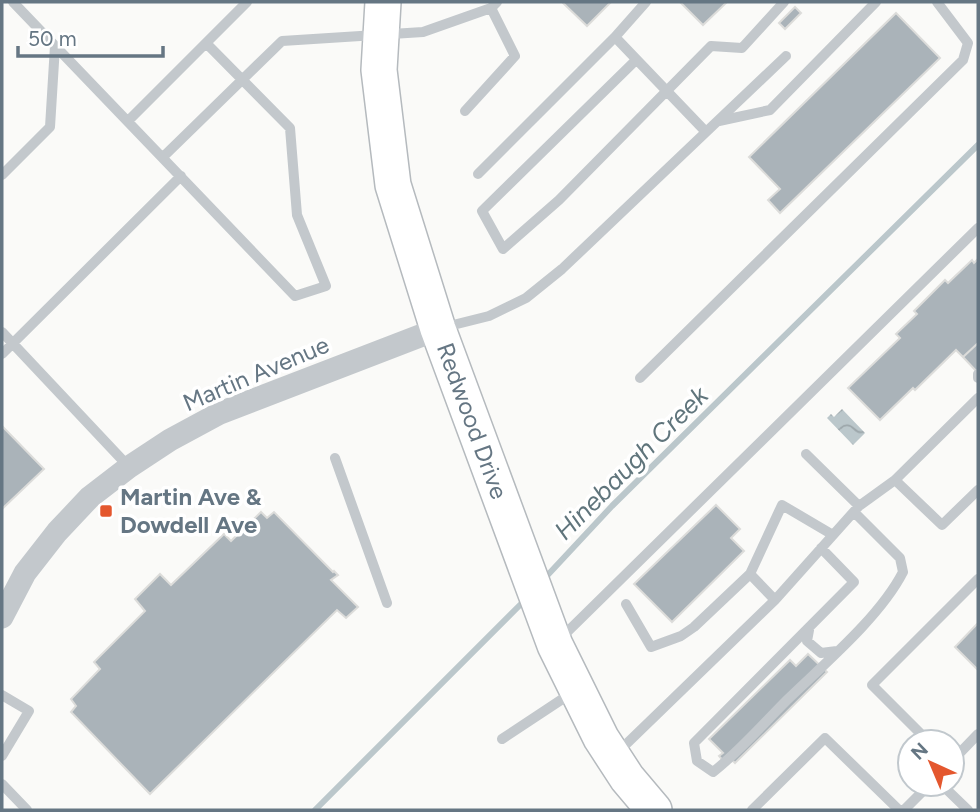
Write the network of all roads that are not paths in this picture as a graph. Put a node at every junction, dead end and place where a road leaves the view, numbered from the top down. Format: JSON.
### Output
{"nodes":[{"id":1,"x":13,"y":2,"type":"edge"},
{"id":2,"x":247,"y":2,"type":"edge"},
{"id":3,"x":646,"y":2,"type":"edge"},
{"id":4,"x":784,"y":2,"type":"edge"},
{"id":5,"x":876,"y":2,"type":"edge"},
{"id":6,"x":937,"y":2,"type":"edge"},
{"id":7,"x":494,"y":5,"type":"edge"},
{"id":8,"x":382,"y":18,"type":"edge"},
{"id":9,"x":615,"y":37,"type":"junction"},
{"id":10,"x":206,"y":43,"type":"junction"},
{"id":11,"x":55,"y":46,"type":"junction"},
{"id":12,"x":786,"y":56,"type":"dead end"},
{"id":13,"x":636,"y":60,"type":"junction"},
{"id":14,"x":243,"y":79,"type":"junction"},
{"id":15,"x":667,"y":92,"type":"junction"},
{"id":16,"x":465,"y":111,"type":"dead end"},
{"id":17,"x":128,"y":121,"type":"junction"},
{"id":18,"x":716,"y":122,"type":"junction"},
{"id":19,"x":706,"y":132,"type":"junction"},
{"id":20,"x":163,"y":157,"type":"junction"},
{"id":21,"x":478,"y":173,"type":"dead end"},
{"id":22,"x":2,"y":175,"type":"edge"},
{"id":23,"x":181,"y":176,"type":"junction"},
{"id":24,"x":978,"y":228,"type":"edge"},
{"id":25,"x":438,"y":328,"type":"junction"},
{"id":26,"x":2,"y":332,"type":"edge"},
{"id":27,"x":13,"y":343,"type":"junction"},
{"id":28,"x":2,"y":354,"type":"edge"},
{"id":29,"x":640,"y":378,"type":"dead end"},
{"id":30,"x":978,"y":398,"type":"edge"},
{"id":31,"x":806,"y":454,"type":"dead end"},
{"id":32,"x":335,"y":458,"type":"dead end"},
{"id":33,"x":129,"y":467,"type":"junction"},
{"id":34,"x":895,"y":480,"type":"junction"},
{"id":35,"x":978,"y":490,"type":"edge"},
{"id":36,"x":857,"y":509,"type":"junction"},
{"id":37,"x":833,"y":535,"type":"junction"},
{"id":38,"x":821,"y":548,"type":"junction"},
{"id":39,"x":750,"y":574,"type":"junction"},
{"id":40,"x":978,"y":579,"type":"edge"},
{"id":41,"x":775,"y":600,"type":"junction"},
{"id":42,"x":387,"y":603,"type":"dead end"},
{"id":43,"x":626,"y":604,"type":"dead end"},
{"id":44,"x":2,"y":617,"type":"edge"},
{"id":45,"x":809,"y":629,"type":"junction"},
{"id":46,"x":550,"y":632,"type":"junction"},
{"id":47,"x":837,"y":651,"type":"junction"},
{"id":48,"x":576,"y":690,"type":"junction"},
{"id":49,"x":2,"y":695,"type":"edge"},
{"id":50,"x":915,"y":728,"type":"edge"},
{"id":51,"x":502,"y":739,"type":"dead end"},
{"id":52,"x":2,"y":756,"type":"edge"},
{"id":53,"x":613,"y":757,"type":"junction"},
{"id":54,"x":2,"y":784,"type":"edge"},
{"id":55,"x":914,"y":798,"type":"edge"},
{"id":56,"x":27,"y":810,"type":"edge"},
{"id":57,"x":654,"y":810,"type":"edge"},
{"id":58,"x":752,"y":810,"type":"edge"},
{"id":59,"x":901,"y":810,"type":"edge"}],
"edges":[{"from":1,"to":11,"type":"lane"},
{"from":2,"to":10,"type":"lane"},
{"from":3,"to":9,"type":"lane"},
{"from":4,"to":15,"type":"lane"},
{"from":5,"to":18,"type":"lane"},
{"from":6,"to":29,"type":"lane"},
{"from":7,"to":8,"type":"lane"},
{"from":7,"to":16,"type":"lane"},
{"from":8,"to":14,"type":"lane"},
{"from":8,"to":25,"type":"main road","name":"Redwood Drive"},
{"from":9,"to":13,"type":"lane"},
{"from":9,"to":21,"type":"lane"},
{"from":10,"to":14,"type":"lane"},
{"from":10,"to":17,"type":"lane"},
{"from":11,"to":17,"type":"lane"},
{"from":11,"to":22,"type":"lane"},
{"from":12,"to":18,"type":"lane"},
{"from":13,"to":15,"type":"lane"},
{"from":13,"to":15,"type":"lane"},
{"from":14,"to":20,"type":"lane"},
{"from":14,"to":23,"type":"lane"},
{"from":15,"to":19,"type":"lane"},
{"from":17,"to":20,"type":"lane"},
{"from":18,"to":19,"type":"lane"},
{"from":19,"to":25,"type":"lane"},
{"from":20,"to":23,"type":"lane"},
{"from":23,"to":27,"type":"lane"},
{"from":24,"to":46,"type":"lane"},
{"from":25,"to":33,"type":"street","name":"Martin Avenue"},
{"from":25,"to":46,"type":"main road","name":"Redwood Drive"},
{"from":26,"to":27,"type":"lane"},
{"from":27,"to":28,"type":"lane"},
{"from":27,"to":33,"type":"lane"},
{"from":30,"to":34,"type":"lane"},
{"from":31,"to":36,"type":"lane"},
{"from":32,"to":42,"type":"lane"},
{"from":33,"to":44,"type":"street","name":"Martin Avenue"},
{"from":34,"to":35,"type":"lane"},
{"from":34,"to":36,"type":"lane"},
{"from":36,"to":37,"type":"lane"},
{"from":36,"to":47,"type":"lane"},
{"from":37,"to":38,"type":"lane"},
{"from":37,"to":39,"type":"lane"},
{"from":38,"to":41,"type":"lane"},
{"from":38,"to":45,"type":"lane"},
{"from":39,"to":41,"type":"lane"},
{"from":39,"to":43,"type":"lane"},
{"from":40,"to":50,"type":"lane"},
{"from":41,"to":53,"type":"lane"},
{"from":45,"to":47,"type":"lane"},
{"from":45,"to":47,"type":"lane"},
{"from":46,"to":48,"type":"main road","name":"Redwood Drive"},
{"from":48,"to":51,"type":"lane"},
{"from":48,"to":53,"type":"main road","name":"Redwood Drive"},
{"from":49,"to":52,"type":"lane"},
{"from":53,"to":57,"type":"main road","name":"Redwood Drive"},
{"from":54,"to":56,"type":"lane"},
{"from":55,"to":59,"type":"lane"},
{"from":58,"to":59,"type":"lane"}]}
